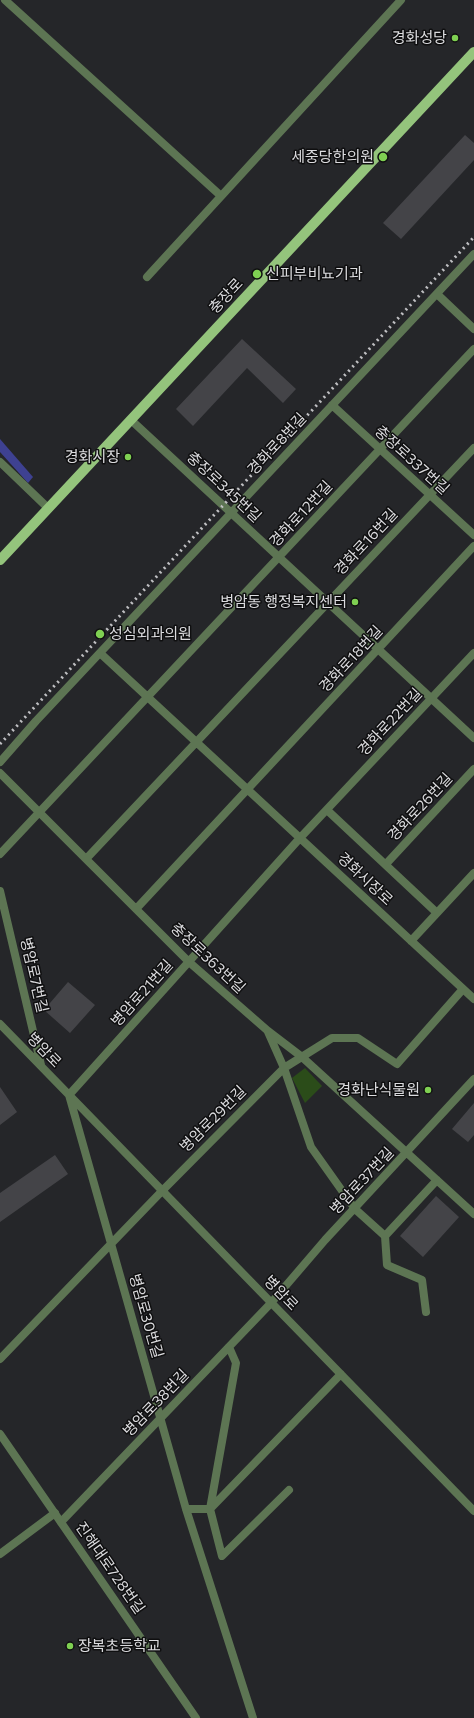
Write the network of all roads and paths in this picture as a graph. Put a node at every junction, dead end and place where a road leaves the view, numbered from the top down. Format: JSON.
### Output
{"nodes":[{"id":1,"x":5,"y":0,"type":"edge"},
{"id":2,"x":401,"y":0,"type":"edge"},
{"id":3,"x":474,"y":52,"type":"edge"},
{"id":4,"x":221,"y":196,"type":"junction"},
{"id":5,"x":474,"y":254,"type":"edge"},
{"id":6,"x":147,"y":276,"type":"dead end"},
{"id":7,"x":436,"y":294,"type":"junction"},
{"id":8,"x":474,"y":329,"type":"edge"},
{"id":9,"x":474,"y":349,"type":"edge"},
{"id":10,"x":332,"y":405,"type":"junction"},
{"id":11,"x":131,"y":420,"type":"junction"},
{"id":12,"x":474,"y":448,"type":"edge"},
{"id":13,"x":380,"y":449,"type":"junction"},
{"id":14,"x":0,"y":462,"type":"edge"},
{"id":15,"x":430,"y":494,"type":"junction"},
{"id":16,"x":48,"y":508,"type":"junction"},
{"id":17,"x":231,"y":513,"type":"junction"},
{"id":18,"x":474,"y":534,"type":"edge"},
{"id":19,"x":474,"y":546,"type":"edge"},
{"id":20,"x":279,"y":557,"type":"junction"},
{"id":21,"x":0,"y":560,"type":"edge"},
{"id":22,"x":328,"y":603,"type":"junction"},
{"id":23,"x":379,"y":649,"type":"junction"},
{"id":24,"x":474,"y":652,"type":"edge"},
{"id":25,"x":100,"y":653,"type":"junction"},
{"id":26,"x":148,"y":698,"type":"junction"},
{"id":27,"x":432,"y":698,"type":"junction"},
{"id":28,"x":474,"y":738,"type":"edge"},
{"id":29,"x":197,"y":742,"type":"junction"},
{"id":30,"x":0,"y":762,"type":"edge"},
{"id":31,"x":474,"y":769,"type":"edge"},
{"id":32,"x":0,"y":773,"type":"edge"},
{"id":33,"x":248,"y":790,"type":"junction"},
{"id":34,"x":327,"y":810,"type":"junction"},
{"id":35,"x":40,"y":812,"type":"junction"},
{"id":36,"x":300,"y":838,"type":"junction"},
{"id":37,"x":0,"y":854,"type":"edge"},
{"id":38,"x":86,"y":859,"type":"junction"},
{"id":39,"x":386,"y":864,"type":"junction"},
{"id":40,"x":474,"y":874,"type":"edge"},
{"id":41,"x":0,"y":891,"type":"edge"},
{"id":42,"x":136,"y":909,"type":"junction"},
{"id":43,"x":437,"y":913,"type":"junction"},
{"id":44,"x":411,"y":941,"type":"junction"},
{"id":45,"x":189,"y":962,"type":"junction"},
{"id":46,"x":463,"y":989,"type":"junction"},
{"id":47,"x":474,"y":999,"type":"edge"},
{"id":48,"x":0,"y":1024,"type":"edge"},
{"id":49,"x":268,"y":1031,"type":"junction"},
{"id":50,"x":302,"y":1057,"type":"junction"},
{"id":51,"x":41,"y":1067,"type":"junction"},
{"id":52,"x":284,"y":1068,"type":"junction"},
{"id":53,"x":474,"y":1079,"type":"edge"},
{"id":54,"x":69,"y":1095,"type":"junction"},
{"id":55,"x":407,"y":1152,"type":"junction"},
{"id":56,"x":437,"y":1180,"type":"junction"},
{"id":57,"x":162,"y":1191,"type":"junction"},
{"id":58,"x":355,"y":1208,"type":"junction"},
{"id":59,"x":474,"y":1214,"type":"edge"},
{"id":60,"x":385,"y":1236,"type":"junction"},
{"id":61,"x":111,"y":1244,"type":"junction"},
{"id":62,"x":271,"y":1303,"type":"junction"},
{"id":63,"x":426,"y":1312,"type":"dead end"},
{"id":64,"x":229,"y":1347,"type":"junction"},
{"id":65,"x":0,"y":1359,"type":"edge"},
{"id":66,"x":341,"y":1374,"type":"junction"},
{"id":67,"x":160,"y":1418,"type":"junction"},
{"id":68,"x":0,"y":1434,"type":"edge"},
{"id":69,"x":289,"y":1490,"type":"dead end"},
{"id":70,"x":186,"y":1509,"type":"junction"},
{"id":71,"x":210,"y":1509,"type":"junction"},
{"id":72,"x":474,"y":1511,"type":"edge"},
{"id":73,"x":55,"y":1513,"type":"junction"},
{"id":74,"x":61,"y":1522,"type":"junction"},
{"id":75,"x":0,"y":1554,"type":"edge"},
{"id":76,"x":196,"y":1718,"type":"edge"},
{"id":77,"x":252,"y":1718,"type":"edge"}],
"edges":[{"from":1,"to":4,"type":"street"},
{"from":2,"to":4,"type":"street"},
{"from":3,"to":11,"type":"main road","name":"충장로"},
{"from":4,"to":6,"type":"street"},
{"from":5,"to":7,"type":"street","name":"경화로8번길"},
{"from":7,"to":8,"type":"street"},
{"from":7,"to":10,"type":"street","name":"경화로8번길"},
{"from":9,"to":13,"type":"street","name":"경화로12번길"},
{"from":10,"to":13,"type":"street","name":"충장로337번길"},
{"from":10,"to":17,"type":"street","name":"경화로8번길"},
{"from":11,"to":16,"type":"main road","name":"충장로"},
{"from":11,"to":17,"type":"street","name":"충장로345번길"},
{"from":12,"to":15,"type":"street","name":"경화로16번길"},
{"from":13,"to":15,"type":"street","name":"충장로337번길"},
{"from":13,"to":20,"type":"street","name":"경화로12번길"},
{"from":14,"to":16,"type":"street"},
{"from":15,"to":18,"type":"street","name":"충장로337번길"},
{"from":15,"to":22,"type":"street","name":"경화로16번길"},
{"from":16,"to":21,"type":"main road","name":"충장로"},
{"from":17,"to":20,"type":"street","name":"충장로345번길"},
{"from":17,"to":25,"type":"street","name":"경화로8번길"},
{"from":19,"to":23,"type":"street","name":"경화로18번길"},
{"from":20,"to":22,"type":"street","name":"충장로345번길"},
{"from":20,"to":26,"type":"street","name":"경화로12번길"},
{"from":22,"to":23,"type":"street","name":"충장로345번길"},
{"from":22,"to":29,"type":"street","name":"경화로16번길"},
{"from":23,"to":27,"type":"street","name":"충장로345번길"},
{"from":23,"to":33,"type":"street","name":"경화로18번길"},
{"from":24,"to":27,"type":"street","name":"경화로22번길"},
{"from":25,"to":26,"type":"street","name":"경화시장로"},
{"from":25,"to":30,"type":"street"},
{"from":26,"to":29,"type":"street","name":"경화시장로"},
{"from":26,"to":35,"type":"street"},
{"from":27,"to":28,"type":"street","name":"충장로345번길"},
{"from":27,"to":34,"type":"street","name":"경화로22번길"},
{"from":29,"to":33,"type":"street","name":"경화시장로"},
{"from":29,"to":38,"type":"street"},
{"from":31,"to":39,"type":"street","name":"경화로26번길"},
{"from":32,"to":35,"type":"street","name":"충장로363번길"},
{"from":33,"to":36,"type":"street","name":"경화시장로"},
{"from":33,"to":42,"type":"street"},
{"from":34,"to":36,"type":"street","name":"경화로22번길"},
{"from":34,"to":39,"type":"street"},
{"from":35,"to":37,"type":"street"},
{"from":35,"to":38,"type":"street","name":"충장로363번길"},
{"from":36,"to":44,"type":"street","name":"경화시장로"},
{"from":36,"to":45,"type":"street","name":"병암로21번길"},
{"from":38,"to":42,"type":"street","name":"충장로363번길"},
{"from":39,"to":43,"type":"street"},
{"from":40,"to":43,"type":"street"},
{"from":41,"to":51,"type":"street","name":"병암로7번길"},
{"from":42,"to":45,"type":"street","name":"충장로363번길"},
{"from":43,"to":44,"type":"street"},
{"from":44,"to":46,"type":"street","name":"경화시장로"},
{"from":45,"to":49,"type":"street","name":"충장로363번길"},
{"from":45,"to":54,"type":"street","name":"병암로21번길"},
{"from":46,"to":47,"type":"street","name":"경화시장로"},
{"from":46,"to":50,"type":"street"},
{"from":48,"to":51,"type":"street","name":"병암로"},
{"from":49,"to":50,"type":"street","name":"충장로363번길"},
{"from":49,"to":52,"type":"street"},
{"from":50,"to":52,"type":"street"},
{"from":50,"to":55,"type":"street","name":"충장로363번길"},
{"from":51,"to":54,"type":"street","name":"병암로"},
{"from":52,"to":57,"type":"street","name":"병암로29번길"},
{"from":52,"to":58,"type":"street"},
{"from":53,"to":55,"type":"street","name":"병암로37번길"},
{"from":54,"to":57,"type":"street","name":"병암로"},
{"from":54,"to":61,"type":"street","name":"병암로"},
{"from":55,"to":56,"type":"street","name":"충장로363번길"},
{"from":55,"to":58,"type":"street","name":"병암로37번길"},
{"from":56,"to":59,"type":"street","name":"충장로363번길"},
{"from":56,"to":60,"type":"street"},
{"from":57,"to":61,"type":"street"},
{"from":57,"to":62,"type":"street","name":"병암로"},
{"from":58,"to":60,"type":"street"},
{"from":58,"to":62,"type":"street","name":"병암로37번길"},
{"from":60,"to":63,"type":"street"},
{"from":61,"to":65,"type":"street"},
{"from":61,"to":67,"type":"street","name":"병암로30번길"},
{"from":62,"to":64,"type":"street","name":"병암로38번길"},
{"from":62,"to":66,"type":"street","name":"병암로"},
{"from":64,"to":67,"type":"street","name":"병암로38번길"},
{"from":64,"to":71,"type":"street"},
{"from":66,"to":71,"type":"street"},
{"from":66,"to":72,"type":"street","name":"병암로"},
{"from":67,"to":70,"type":"street"},
{"from":67,"to":74,"type":"street","name":"병암로38번길"},
{"from":68,"to":73,"type":"street","name":"진해대로728번길"},
{"from":69,"to":71,"type":"street"},
{"from":70,"to":71,"type":"street"},
{"from":70,"to":77,"type":"street"},
{"from":73,"to":74,"type":"street","name":"진해대로728번길"},
{"from":73,"to":75,"type":"street"},
{"from":74,"to":76,"type":"street","name":"진해대로728번길"}]}
